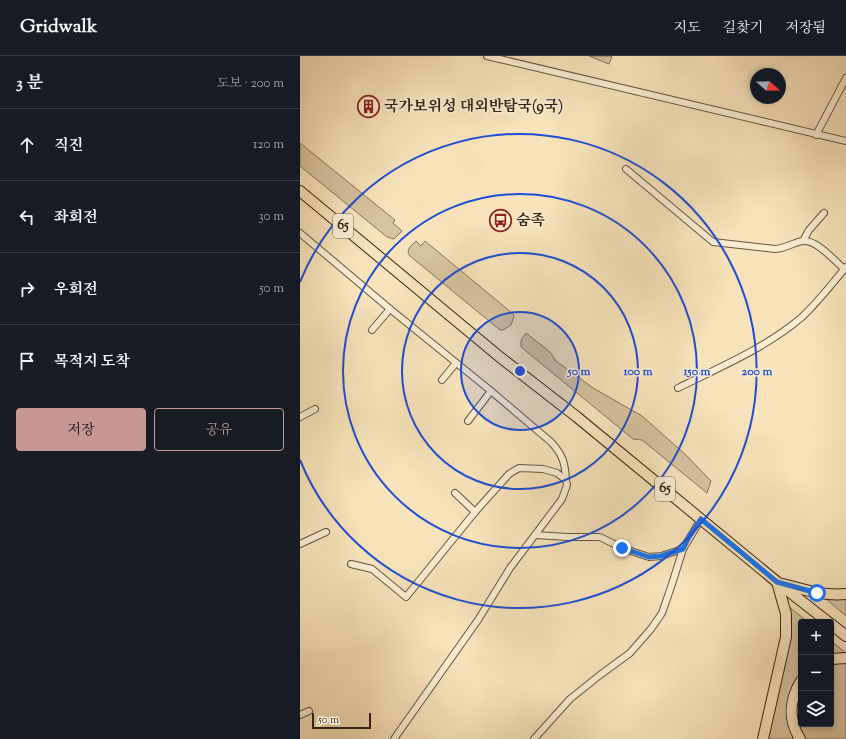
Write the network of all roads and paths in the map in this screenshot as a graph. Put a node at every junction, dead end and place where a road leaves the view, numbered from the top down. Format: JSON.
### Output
{"nodes":[{"id":1,"x":487,"y":56,"type":"edge"},
{"id":2,"x":846,"y":78,"type":"edge"},
{"id":3,"x":816,"y":135,"type":"junction"},
{"id":4,"x":846,"y":141,"type":"edge"},
{"id":5,"x":626,"y":169,"type":"dead end"},
{"id":6,"x":300,"y":190,"type":"edge"},
{"id":7,"x":824,"y":213,"type":"dead end"},
{"id":8,"x":300,"y":233,"type":"edge"},
{"id":9,"x":803,"y":241,"type":"junction"},
{"id":10,"x":845,"y":268,"type":"edge"},
{"id":11,"x":390,"y":309,"type":"junction"},
{"id":12,"x":372,"y":330,"type":"dead end"},
{"id":13,"x":456,"y":363,"type":"junction"},
{"id":14,"x":442,"y":380,"type":"dead end"},
{"id":15,"x":678,"y":388,"type":"dead end"},
{"id":16,"x":491,"y":391,"type":"junction"},
{"id":17,"x":315,"y":409,"type":"dead end"},
{"id":18,"x":300,"y":417,"type":"edge"},
{"id":19,"x":468,"y":420,"type":"dead end"},
{"id":20,"x":566,"y":480,"type":"junction"},
{"id":21,"x":455,"y":493,"type":"dead end"},
{"id":22,"x":475,"y":512,"type":"junction"},
{"id":23,"x":701,"y":519,"type":"junction"},
{"id":24,"x":326,"y":532,"type":"dead end"},
{"id":25,"x":535,"y":535,"type":"junction"},
{"id":26,"x":300,"y":544,"type":"edge"},
{"id":27,"x":683,"y":549,"type":"junction"},
{"id":28,"x":351,"y":564,"type":"dead end"},
{"id":29,"x":777,"y":582,"type":"junction"},
{"id":30,"x":846,"y":594,"type":"edge"},
{"id":31,"x":824,"y":619,"type":"edge"},
{"id":32,"x":834,"y":626,"type":"edge"},
{"id":33,"x":846,"y":636,"type":"edge"},
{"id":34,"x":846,"y":658,"type":"edge"},
{"id":35,"x":834,"y":660,"type":"edge"},
{"id":36,"x":798,"y":686,"type":"edge"},
{"id":37,"x":309,"y":711,"type":"dead end"},
{"id":38,"x":300,"y":715,"type":"edge"},
{"id":39,"x":394,"y":739,"type":"edge"},
{"id":40,"x":534,"y":739,"type":"edge"},
{"id":41,"x":763,"y":739,"type":"edge"},
{"id":42,"x":800,"y":739,"type":"edge"}],
"edges":[{"from":1,"to":3,"type":"street"},
{"from":2,"to":3,"type":"street"},
{"from":3,"to":4,"type":"street"},
{"from":5,"to":9,"type":"street"},
{"from":6,"to":23,"type":"main road","number":"65"},
{"from":7,"to":9,"type":"street"},
{"from":8,"to":11,"type":"street"},
{"from":9,"to":10,"type":"street"},
{"from":10,"to":15,"type":"street"},
{"from":11,"to":12,"type":"street"},
{"from":11,"to":13,"type":"street"},
{"from":13,"to":14,"type":"street"},
{"from":13,"to":16,"type":"street"},
{"from":16,"to":19,"type":"street"},
{"from":16,"to":20,"type":"street"},
{"from":17,"to":18,"type":"street"},
{"from":20,"to":22,"type":"street"},
{"from":20,"to":25,"type":"street"},
{"from":21,"to":22,"type":"street"},
{"from":22,"to":28,"type":"street"},
{"from":23,"to":27,"type":"street"},
{"from":23,"to":29,"type":"main road","number":"65"},
{"from":24,"to":26,"type":"street"},
{"from":25,"to":27,"type":"street"},
{"from":25,"to":39,"type":"street"},
{"from":27,"to":40,"type":"street"},
{"from":29,"to":30,"type":"main road"},
{"from":29,"to":31,"type":"main road","number":"65"},
{"from":29,"to":41,"type":"main road"},
{"from":32,"to":33,"type":"main road"},
{"from":34,"to":35,"type":"main road"},
{"from":36,"to":42,"type":"main road"},
{"from":37,"to":38,"type":"street"}]}
